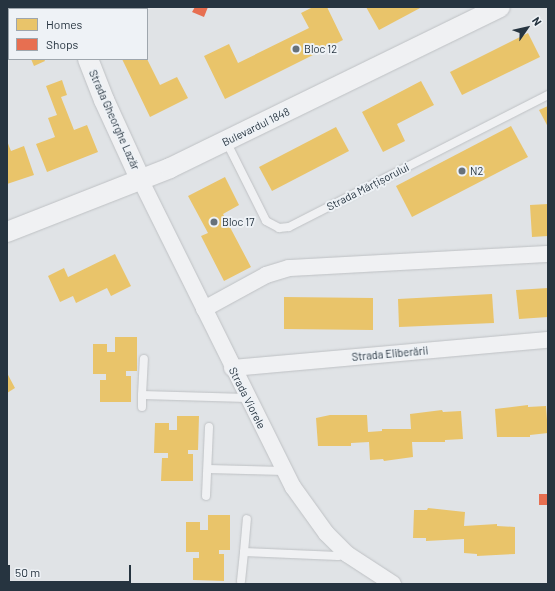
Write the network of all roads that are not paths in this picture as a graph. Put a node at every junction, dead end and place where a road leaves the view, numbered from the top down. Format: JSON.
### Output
{"nodes":[{"id":1,"x":492,"y":9,"type":"edge"},
{"id":2,"x":88,"y":60,"type":"edge"},
{"id":3,"x":548,"y":95,"type":"edge"},
{"id":4,"x":226,"y":141,"type":"junction"},
{"id":5,"x":141,"y":181,"type":"junction"},
{"id":6,"x":7,"y":232,"type":"edge"},
{"id":7,"x":548,"y":254,"type":"edge"},
{"id":8,"x":204,"y":309,"type":"junction"},
{"id":9,"x":548,"y":340,"type":"edge"},
{"id":10,"x":144,"y":359,"type":"dead end"},
{"id":11,"x":232,"y":368,"type":"junction"},
{"id":12,"x":142,"y":395,"type":"junction"},
{"id":13,"x":247,"y":398,"type":"junction"},
{"id":14,"x":142,"y":407,"type":"dead end"},
{"id":15,"x":209,"y":427,"type":"dead end"},
{"id":16,"x":208,"y":469,"type":"junction"},
{"id":17,"x":284,"y":471,"type":"junction"},
{"id":18,"x":206,"y":496,"type":"dead end"},
{"id":19,"x":247,"y":520,"type":"dead end"},
{"id":20,"x":244,"y":552,"type":"junction"},
{"id":21,"x":347,"y":554,"type":"junction"},
{"id":22,"x":241,"y":581,"type":"dead end"},
{"id":23,"x":393,"y":584,"type":"edge"}],
"edges":[{"from":1,"to":4,"type":"street","name":"Bulevardul 1848"},
{"from":2,"to":5,"type":"street","name":"Strada Gheorghe Lazăr"},
{"from":3,"to":4,"type":"lane","name":"Strada Mărțișorului"},
{"from":4,"to":5,"type":"street","name":"Bulevardul 1848"},
{"from":5,"to":6,"type":"street","name":"Bulevardul 1848"},
{"from":5,"to":8,"type":"street","name":"Strada Viorele"},
{"from":7,"to":8,"type":"street"},
{"from":8,"to":11,"type":"street","name":"Strada Viorele"},
{"from":9,"to":11,"type":"street","name":"Strada Eliberării"},
{"from":10,"to":12,"type":"lane"},
{"from":11,"to":13,"type":"street","name":"Strada Viorele"},
{"from":12,"to":13,"type":"lane"},
{"from":12,"to":14,"type":"lane"},
{"from":13,"to":17,"type":"street","name":"Strada Viorele"},
{"from":15,"to":16,"type":"lane"},
{"from":16,"to":17,"type":"lane"},
{"from":16,"to":18,"type":"lane"},
{"from":17,"to":21,"type":"street","name":"Strada Viorele"},
{"from":19,"to":20,"type":"lane"},
{"from":20,"to":21,"type":"lane"},
{"from":20,"to":22,"type":"lane"},
{"from":21,"to":23,"type":"street","name":"Strada Viorele"}]}
